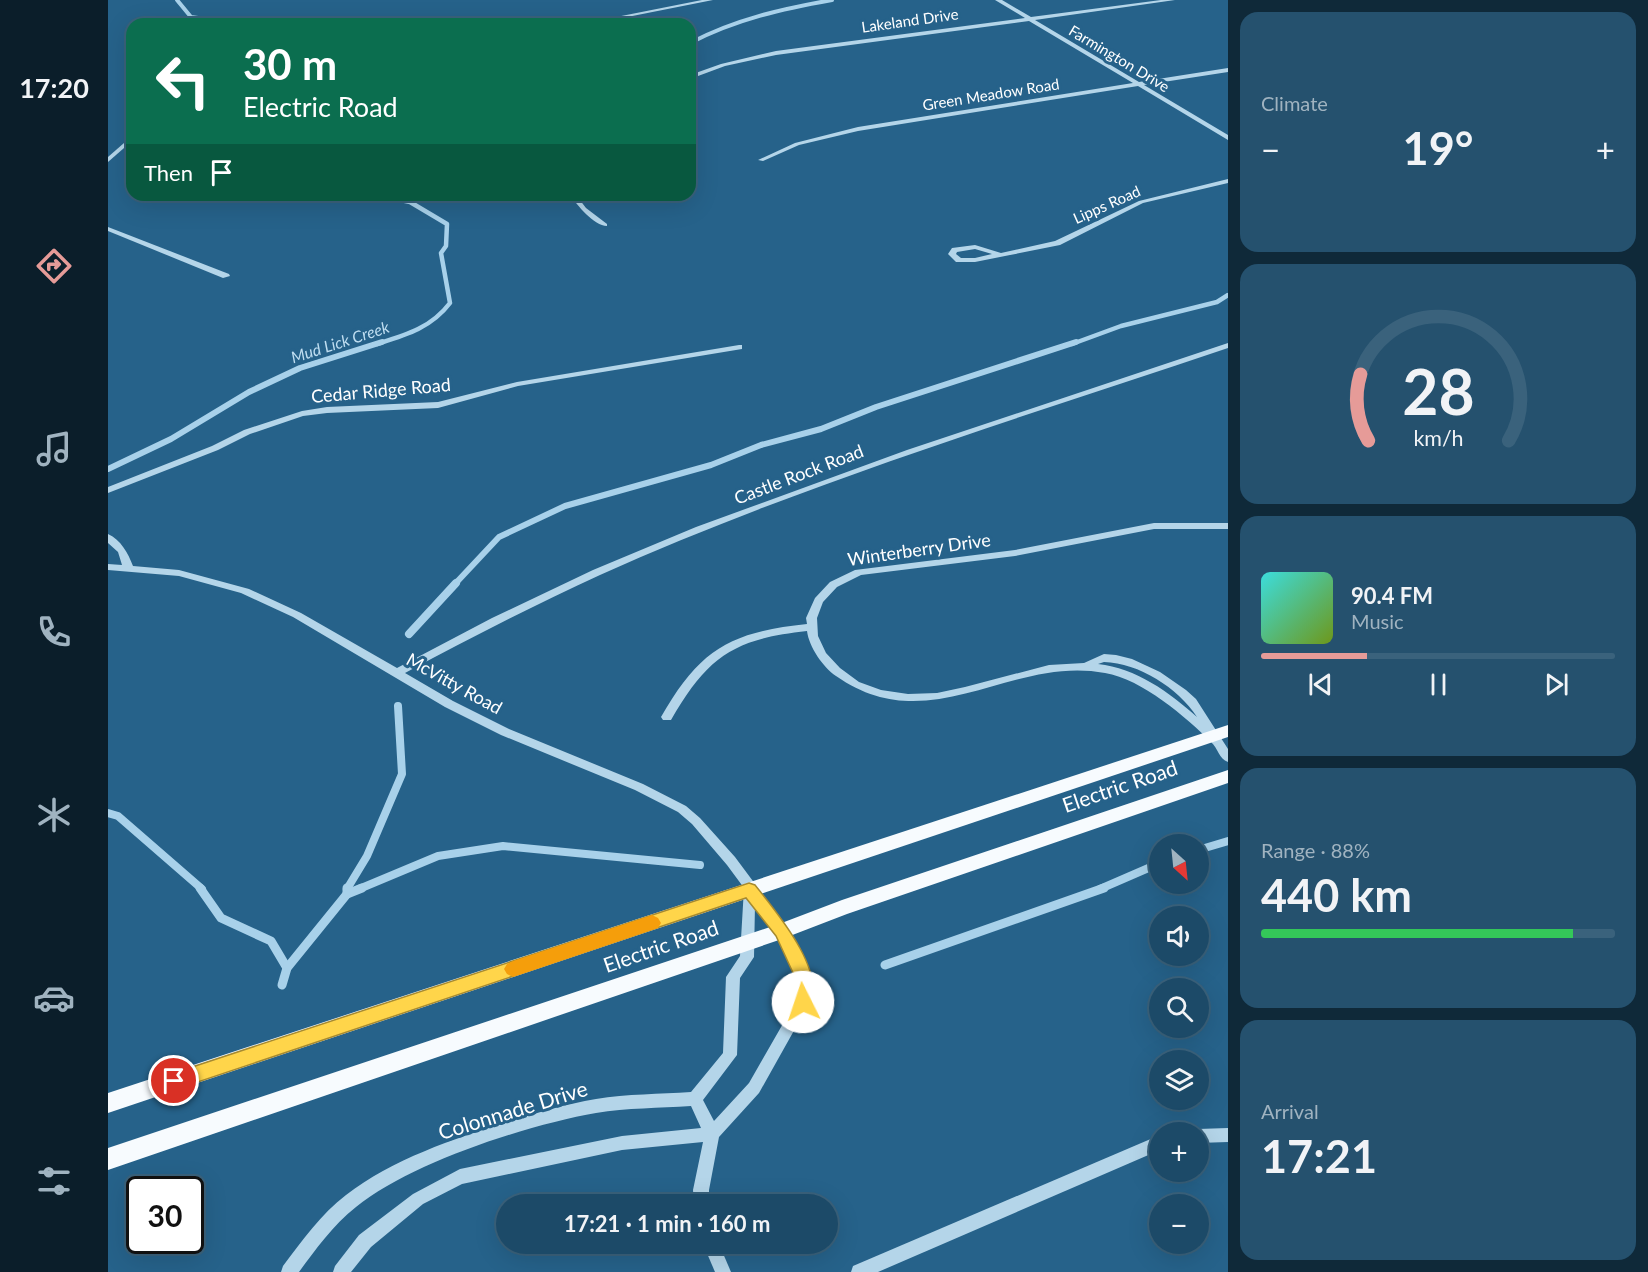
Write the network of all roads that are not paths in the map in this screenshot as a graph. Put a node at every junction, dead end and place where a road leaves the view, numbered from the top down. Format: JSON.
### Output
{"nodes":[{"id":1,"x":710,"y":0,"type":"edge"},
{"id":2,"x":998,"y":0,"type":"edge"},
{"id":3,"x":1173,"y":0,"type":"edge"},
{"id":4,"x":616,"y":18,"type":"edge"},
{"id":5,"x":1030,"y":19,"type":"junction"},
{"id":6,"x":1228,"y":70,"type":"edge"},
{"id":7,"x":696,"y":75,"type":"edge"},
{"id":8,"x":1138,"y":84,"type":"junction"},
{"id":9,"x":1228,"y":138,"type":"edge"},
{"id":10,"x":126,"y":144,"type":"edge"},
{"id":11,"x":108,"y":160,"type":"edge"},
{"id":12,"x":761,"y":160,"type":"dead end"},
{"id":13,"x":1228,"y":181,"type":"edge"},
{"id":14,"x":578,"y":201,"type":"edge"},
{"id":15,"x":605,"y":225,"type":"dead end"},
{"id":16,"x":108,"y":229,"type":"edge"},
{"id":17,"x":998,"y":254,"type":"junction"},
{"id":18,"x":226,"y":276,"type":"dead end"},
{"id":19,"x":1228,"y":345,"type":"edge"},
{"id":20,"x":739,"y":347,"type":"dead end"},
{"id":21,"x":108,"y":490,"type":"edge"},
{"id":22,"x":1228,"y":526,"type":"edge"},
{"id":23,"x":108,"y":537,"type":"edge"},
{"id":24,"x":108,"y":567,"type":"edge"},
{"id":25,"x":128,"y":567,"type":"junction"},
{"id":26,"x":811,"y":627,"type":"junction"},
{"id":27,"x":397,"y":674,"type":"junction"},
{"id":28,"x":667,"y":717,"type":"dead end"},
{"id":29,"x":1220,"y":734,"type":"edge"},
{"id":30,"x":1228,"y":758,"type":"edge"},
{"id":31,"x":1228,"y":776,"type":"edge"},
{"id":32,"x":749,"y":890,"type":"junction"},
{"id":33,"x":782,"y":932,"type":"junction"},
{"id":34,"x":747,"y":943,"type":"junction"},
{"id":35,"x":695,"y":1099,"type":"junction"},
{"id":36,"x":108,"y":1103,"type":"edge"},
{"id":37,"x":712,"y":1134,"type":"junction"},
{"id":38,"x":1228,"y":1135,"type":"edge"},
{"id":39,"x":1209,"y":1136,"type":"edge"},
{"id":40,"x":1149,"y":1147,"type":"edge"},
{"id":41,"x":108,"y":1159,"type":"edge"},
{"id":42,"x":701,"y":1194,"type":"edge"},
{"id":43,"x":715,"y":1254,"type":"edge"},
{"id":44,"x":289,"y":1272,"type":"edge"},
{"id":45,"x":341,"y":1272,"type":"edge"},
{"id":46,"x":723,"y":1272,"type":"edge"},
{"id":47,"x":859,"y":1272,"type":"edge"}],
"edges":[{"from":1,"to":4,"type":"street"},
{"from":2,"to":5,"type":"street","name":"Farmington Drive"},
{"from":3,"to":5,"type":"street","name":"Lakeland Drive"},
{"from":5,"to":7,"type":"street","name":"Lakeland Drive"},
{"from":5,"to":8,"type":"street","name":"Farmington Drive"},
{"from":6,"to":8,"type":"street","name":"Green Meadow Road"},
{"from":8,"to":9,"type":"street","name":"Farmington Drive"},
{"from":8,"to":12,"type":"street","name":"Green Meadow Road"},
{"from":10,"to":11,"type":"street"},
{"from":13,"to":17,"type":"street","name":"Lipps Road"},
{"from":14,"to":15,"type":"street"},
{"from":16,"to":18,"type":"street"},
{"from":17,"to":17,"type":"street","name":"Lipps Road"},
{"from":19,"to":27,"type":"street","name":"Castle Rock Road"},
{"from":20,"to":21,"type":"street","name":"Cedar Ridge Road"},
{"from":22,"to":26,"type":"street","name":"Winterberry Drive"},
{"from":23,"to":25,"type":"street"},
{"from":24,"to":25,"type":"street","name":"McVitty Road"},
{"from":25,"to":27,"type":"street","name":"McVitty Road"},
{"from":26,"to":28,"type":"street"},
{"from":26,"to":29,"type":"street"},
{"from":27,"to":32,"type":"street","name":"McVitty Road"},
{"from":29,"to":30,"type":"street"},
{"from":29,"to":32,"type":"main road","name":"Electric Road"},
{"from":31,"to":33,"type":"main road","name":"Electric Road"},
{"from":32,"to":33,"type":"street"},
{"from":32,"to":34,"type":"street"},
{"from":32,"to":36,"type":"main road","name":"Electric Road"},
{"from":33,"to":34,"type":"main road","name":"Electric Road"},
{"from":33,"to":37,"type":"street"},
{"from":34,"to":35,"type":"street"},
{"from":34,"to":41,"type":"main road","name":"Electric Road"},
{"from":35,"to":37,"type":"street"},
{"from":35,"to":44,"type":"street","name":"Colonnade Drive"},
{"from":37,"to":42,"type":"street"},
{"from":37,"to":45,"type":"street"},
{"from":38,"to":39,"type":"street"},
{"from":40,"to":47,"type":"street"},
{"from":43,"to":46,"type":"street"}]}
